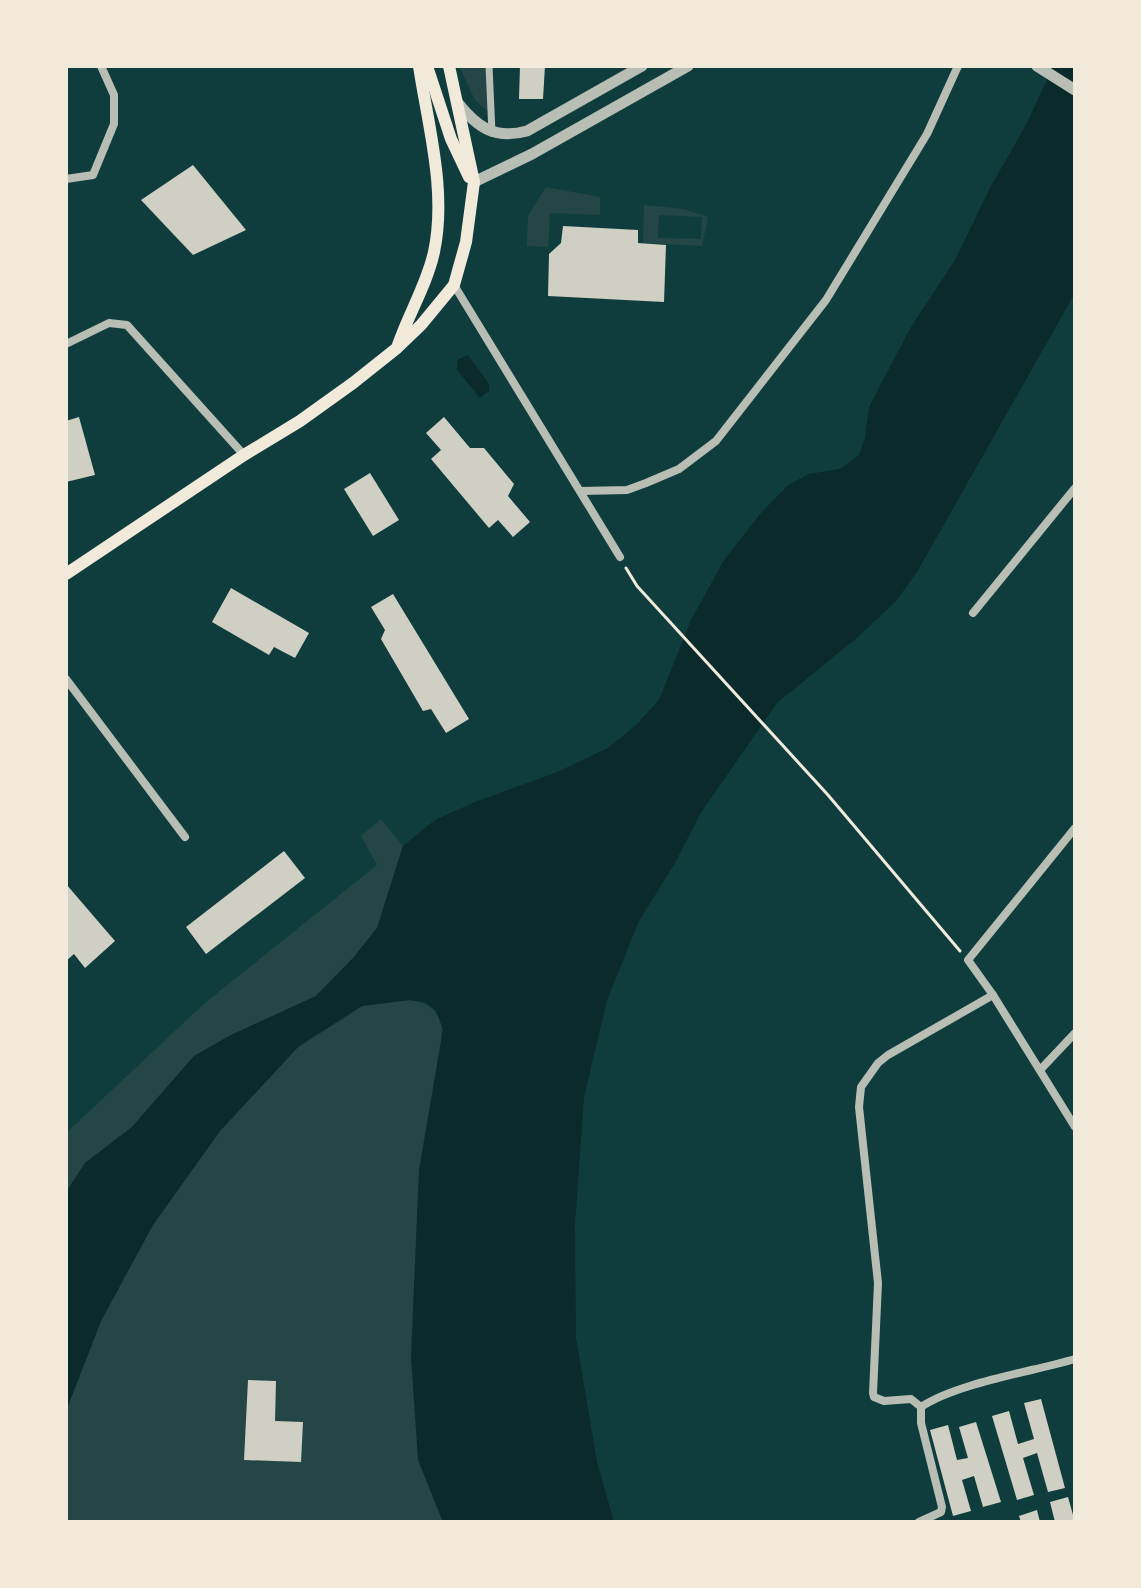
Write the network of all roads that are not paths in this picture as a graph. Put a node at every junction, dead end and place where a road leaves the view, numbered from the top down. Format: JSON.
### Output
{"nodes":[{"id":1,"x":101,"y":66,"type":"edge"},
{"id":2,"x":419,"y":66,"type":"edge"},
{"id":3,"x":427,"y":66,"type":"edge"},
{"id":4,"x":449,"y":66,"type":"edge"},
{"id":5,"x":489,"y":66,"type":"edge"},
{"id":6,"x":642,"y":66,"type":"edge"},
{"id":7,"x":688,"y":66,"type":"edge"},
{"id":8,"x":958,"y":66,"type":"edge"},
{"id":9,"x":1037,"y":66,"type":"edge"},
{"id":10,"x":1075,"y":90,"type":"edge"},
{"id":11,"x":456,"y":100,"type":"junction"},
{"id":12,"x":492,"y":133,"type":"junction"},
{"id":13,"x":66,"y":179,"type":"edge"},
{"id":14,"x":474,"y":182,"type":"junction"},
{"id":15,"x":454,"y":285,"type":"junction"},
{"id":16,"x":66,"y":344,"type":"edge"},
{"id":17,"x":397,"y":348,"type":"junction"},
{"id":18,"x":244,"y":455,"type":"junction"},
{"id":19,"x":1075,"y":488,"type":"edge"},
{"id":20,"x":581,"y":491,"type":"junction"},
{"id":21,"x":620,"y":557,"type":"road end"},
{"id":22,"x":66,"y":574,"type":"edge"},
{"id":23,"x":973,"y":613,"type":"dead end"},
{"id":24,"x":66,"y":679,"type":"edge"},
{"id":25,"x":1075,"y":828,"type":"edge"},
{"id":26,"x":185,"y":837,"type":"dead end"},
{"id":27,"x":993,"y":995,"type":"junction"},
{"id":28,"x":1075,"y":1033,"type":"edge"},
{"id":29,"x":1041,"y":1069,"type":"junction"},
{"id":30,"x":1075,"y":1127,"type":"edge"},
{"id":31,"x":1075,"y":1359,"type":"edge"},
{"id":32,"x":921,"y":1407,"type":"junction"},
{"id":33,"x":919,"y":1522,"type":"edge"}],
"edges":[{"from":1,"to":13,"type":"street"},
{"from":2,"to":17,"type":"main road"},
{"from":3,"to":14,"type":"main road"},
{"from":4,"to":11,"type":"main road"},
{"from":5,"to":12,"type":"street"},
{"from":6,"to":12,"type":"street"},
{"from":7,"to":14,"type":"street"},
{"from":8,"to":20,"type":"street"},
{"from":9,"to":10,"type":"street"},
{"from":11,"to":12,"type":"street"},
{"from":11,"to":14,"type":"main road"},
{"from":14,"to":15,"type":"main road"},
{"from":15,"to":17,"type":"main road"},
{"from":15,"to":20,"type":"street"},
{"from":16,"to":18,"type":"street"},
{"from":17,"to":18,"type":"main road"},
{"from":18,"to":22,"type":"main road"},
{"from":19,"to":23,"type":"street"},
{"from":20,"to":21,"type":"street"},
{"from":24,"to":26,"type":"street"},
{"from":25,"to":27,"type":"street"},
{"from":27,"to":29,"type":"street"},
{"from":27,"to":32,"type":"street"},
{"from":28,"to":29,"type":"street"},
{"from":29,"to":30,"type":"street"},
{"from":31,"to":32,"type":"street"},
{"from":32,"to":33,"type":"street"}]}
